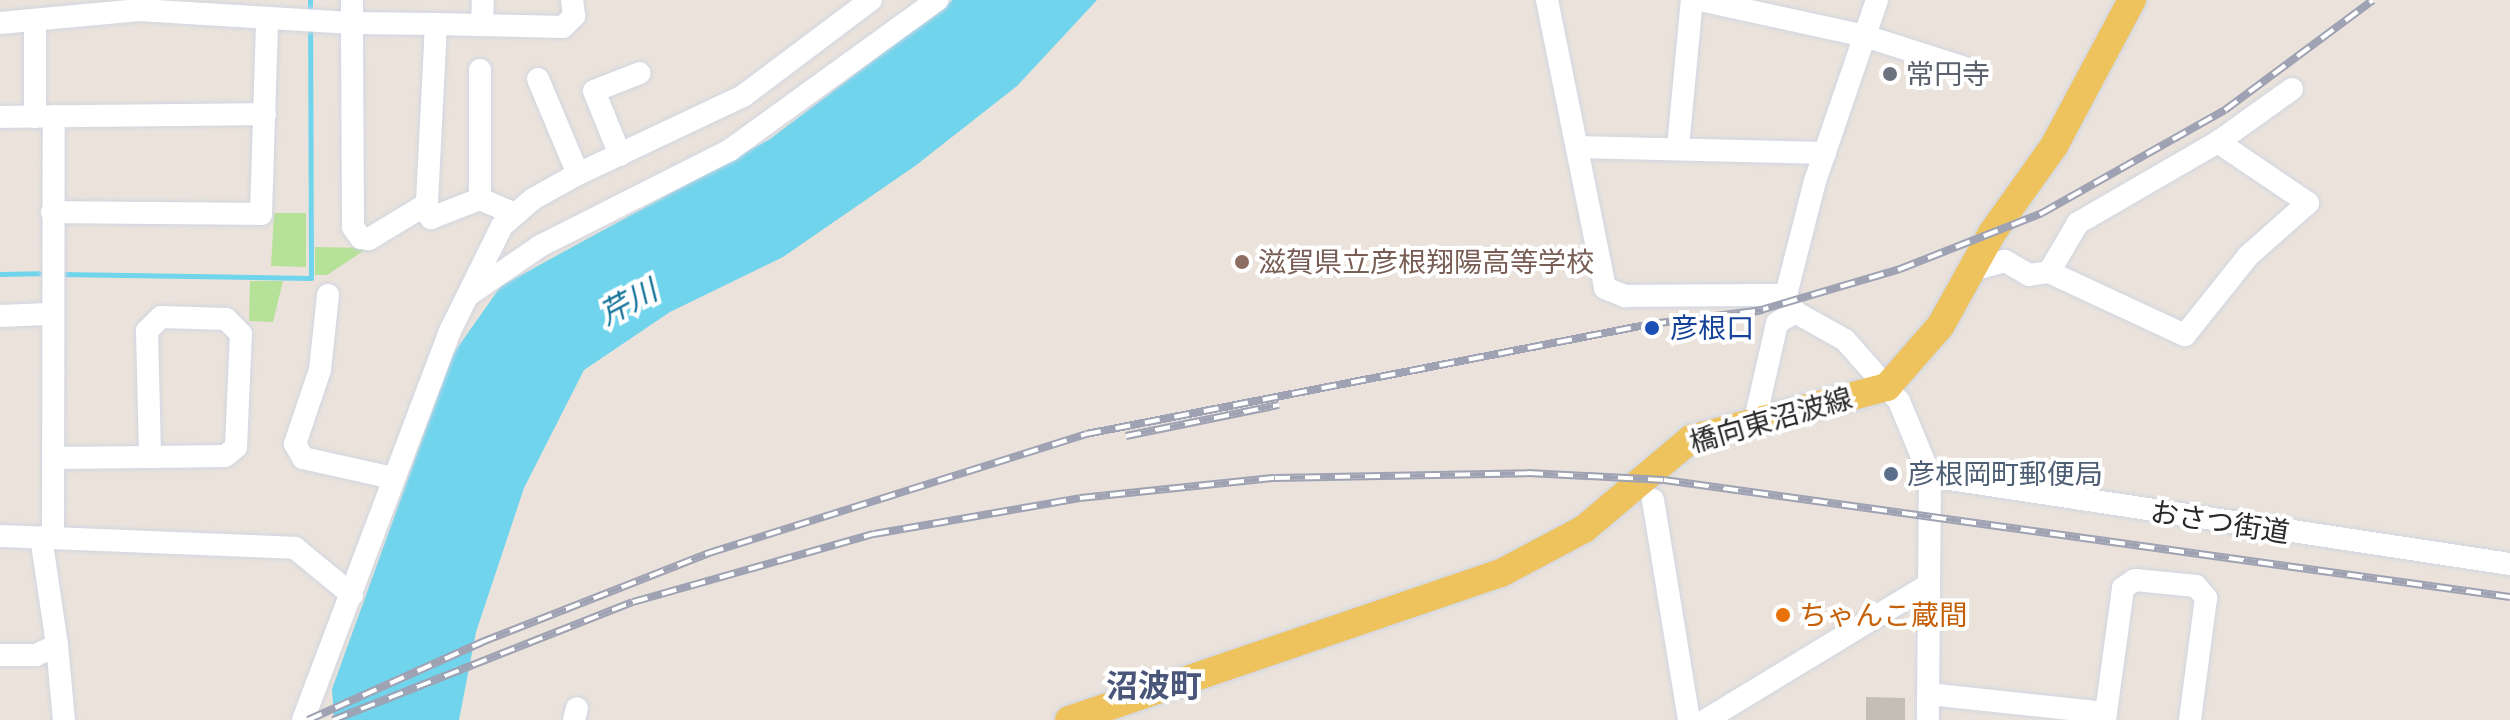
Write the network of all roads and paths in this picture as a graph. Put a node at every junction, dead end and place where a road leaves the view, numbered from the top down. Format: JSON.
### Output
{"nodes":[{"id":1,"x":352,"y":0,"type":"edge"},
{"id":2,"x":483,"y":0,"type":"edge"},
{"id":3,"x":572,"y":0,"type":"edge"},
{"id":4,"x":871,"y":0,"type":"edge"},
{"id":5,"x":937,"y":0,"type":"edge"},
{"id":6,"x":1547,"y":0,"type":"edge"},
{"id":7,"x":1692,"y":0,"type":"edge"},
{"id":8,"x":1700,"y":0,"type":"edge"},
{"id":9,"x":1877,"y":0,"type":"edge"},
{"id":10,"x":2132,"y":0,"type":"edge"},
{"id":11,"x":267,"y":18,"type":"junction"},
{"id":12,"x":35,"y":22,"type":"junction"},
{"id":13,"x":0,"y":23,"type":"edge"},
{"id":14,"x":352,"y":23,"type":"junction"},
{"id":15,"x":436,"y":24,"type":"junction"},
{"id":16,"x":482,"y":25,"type":"junction"},
{"id":17,"x":1865,"y":36,"type":"junction"},
{"id":18,"x":1965,"y":68,"type":"dead end"},
{"id":19,"x":480,"y":70,"type":"dead end"},
{"id":20,"x":640,"y":73,"type":"dead end"},
{"id":21,"x":538,"y":79,"type":"dead end"},
{"id":22,"x":2292,"y":89,"type":"dead end"},
{"id":23,"x":265,"y":114,"type":"junction"},
{"id":24,"x":44,"y":116,"type":"junction"},
{"id":25,"x":0,"y":117,"type":"edge"},
{"id":26,"x":2218,"y":142,"type":"junction"},
{"id":27,"x":1577,"y":147,"type":"junction"},
{"id":28,"x":1678,"y":147,"type":"junction"},
{"id":29,"x":1825,"y":153,"type":"junction"},
{"id":30,"x":620,"y":155,"type":"junction"},
{"id":31,"x":578,"y":174,"type":"junction"},
{"id":32,"x":480,"y":199,"type":"junction"},
{"id":33,"x":423,"y":207,"type":"junction"},
{"id":34,"x":52,"y":212,"type":"junction"},
{"id":35,"x":513,"y":213,"type":"junction"},
{"id":36,"x":1973,"y":270,"type":"junction"},
{"id":37,"x":2049,"y":272,"type":"junction"},
{"id":38,"x":470,"y":294,"type":"junction"},
{"id":39,"x":328,"y":295,"type":"dead end"},
{"id":40,"x":1791,"y":304,"type":"junction"},
{"id":41,"x":49,"y":314,"type":"junction"},
{"id":42,"x":0,"y":316,"type":"edge"},
{"id":43,"x":1887,"y":387,"type":"junction"},
{"id":44,"x":1755,"y":420,"type":"junction"},
{"id":45,"x":150,"y":457,"type":"junction"},
{"id":46,"x":55,"y":458,"type":"junction"},
{"id":47,"x":1930,"y":476,"type":"junction"},
{"id":48,"x":393,"y":478,"type":"junction"},
{"id":49,"x":1653,"y":500,"type":"dead end"},
{"id":50,"x":0,"y":536,"type":"edge"},
{"id":51,"x":47,"y":537,"type":"junction"},
{"id":52,"x":2510,"y":564,"type":"edge"},
{"id":53,"x":1925,"y":587,"type":"junction"},
{"id":54,"x":352,"y":595,"type":"junction"},
{"id":55,"x":57,"y":645,"type":"junction"},
{"id":56,"x":0,"y":655,"type":"edge"},
{"id":57,"x":1929,"y":694,"type":"junction"},
{"id":58,"x":2106,"y":716,"type":"edge"},
{"id":59,"x":64,"y":720,"type":"edge"},
{"id":60,"x":303,"y":720,"type":"edge"},
{"id":61,"x":1069,"y":720,"type":"edge"},
{"id":62,"x":1689,"y":720,"type":"edge"},
{"id":63,"x":1706,"y":720,"type":"edge"},
{"id":64,"x":1928,"y":720,"type":"edge"},
{"id":65,"x":2190,"y":720,"type":"edge"}],
"edges":[{"from":1,"to":14,"type":"street"},
{"from":2,"to":16,"type":"street"},
{"from":3,"to":16,"type":"street"},
{"from":4,"to":30,"type":"street"},
{"from":5,"to":38,"type":"street"},
{"from":6,"to":27,"type":"street"},
{"from":7,"to":28,"type":"street"},
{"from":8,"to":17,"type":"street"},
{"from":9,"to":17,"type":"street"},
{"from":10,"to":36,"type":"main road","name":"橋向東沼波線"},
{"from":11,"to":12,"type":"street"},
{"from":11,"to":14,"type":"street"},
{"from":11,"to":23,"type":"street"},
{"from":12,"to":13,"type":"street"},
{"from":12,"to":24,"type":"street"},
{"from":14,"to":15,"type":"street"},
{"from":14,"to":33,"type":"street"},
{"from":15,"to":16,"type":"street"},
{"from":15,"to":33,"type":"street"},
{"from":17,"to":18,"type":"street"},
{"from":17,"to":29,"type":"street"},
{"from":19,"to":32,"type":"street"},
{"from":20,"to":30,"type":"street"},
{"from":21,"to":31,"type":"street"},
{"from":22,"to":26,"type":"street"},
{"from":23,"to":24,"type":"street"},
{"from":23,"to":34,"type":"street"},
{"from":24,"to":25,"type":"street"},
{"from":24,"to":34,"type":"street"},
{"from":26,"to":37,"type":"street"},
{"from":26,"to":37,"type":"street"},
{"from":27,"to":28,"type":"street"},
{"from":27,"to":40,"type":"street"},
{"from":28,"to":29,"type":"street"},
{"from":29,"to":40,"type":"street"},
{"from":30,"to":31,"type":"street"},
{"from":31,"to":35,"type":"street"},
{"from":32,"to":33,"type":"street"},
{"from":32,"to":35,"type":"street"},
{"from":34,"to":41,"type":"street"},
{"from":35,"to":38,"type":"street"},
{"from":36,"to":37,"type":"street"},
{"from":36,"to":43,"type":"main road","name":"橋向東沼波線"},
{"from":38,"to":48,"type":"street"},
{"from":39,"to":48,"type":"street"},
{"from":40,"to":43,"type":"street"},
{"from":40,"to":44,"type":"street"},
{"from":41,"to":42,"type":"street"},
{"from":41,"to":46,"type":"street"},
{"from":43,"to":44,"type":"main road","name":"橋向東沼波線"},
{"from":43,"to":47,"type":"street"},
{"from":44,"to":61,"type":"main road","name":"橋向東沼波線"},
{"from":45,"to":45,"type":"street"},
{"from":45,"to":46,"type":"street"},
{"from":46,"to":51,"type":"street"},
{"from":47,"to":52,"type":"street","name":"おさつ街道"},
{"from":47,"to":53,"type":"street"},
{"from":48,"to":54,"type":"street"},
{"from":49,"to":62,"type":"street"},
{"from":50,"to":51,"type":"street"},
{"from":51,"to":54,"type":"street"},
{"from":51,"to":55,"type":"street"},
{"from":53,"to":57,"type":"street"},
{"from":53,"to":63,"type":"street"},
{"from":54,"to":60,"type":"street"},
{"from":55,"to":56,"type":"street"},
{"from":55,"to":59,"type":"street"},
{"from":57,"to":58,"type":"street"},
{"from":57,"to":64,"type":"street"},
{"from":58,"to":65,"type":"street"}]}
